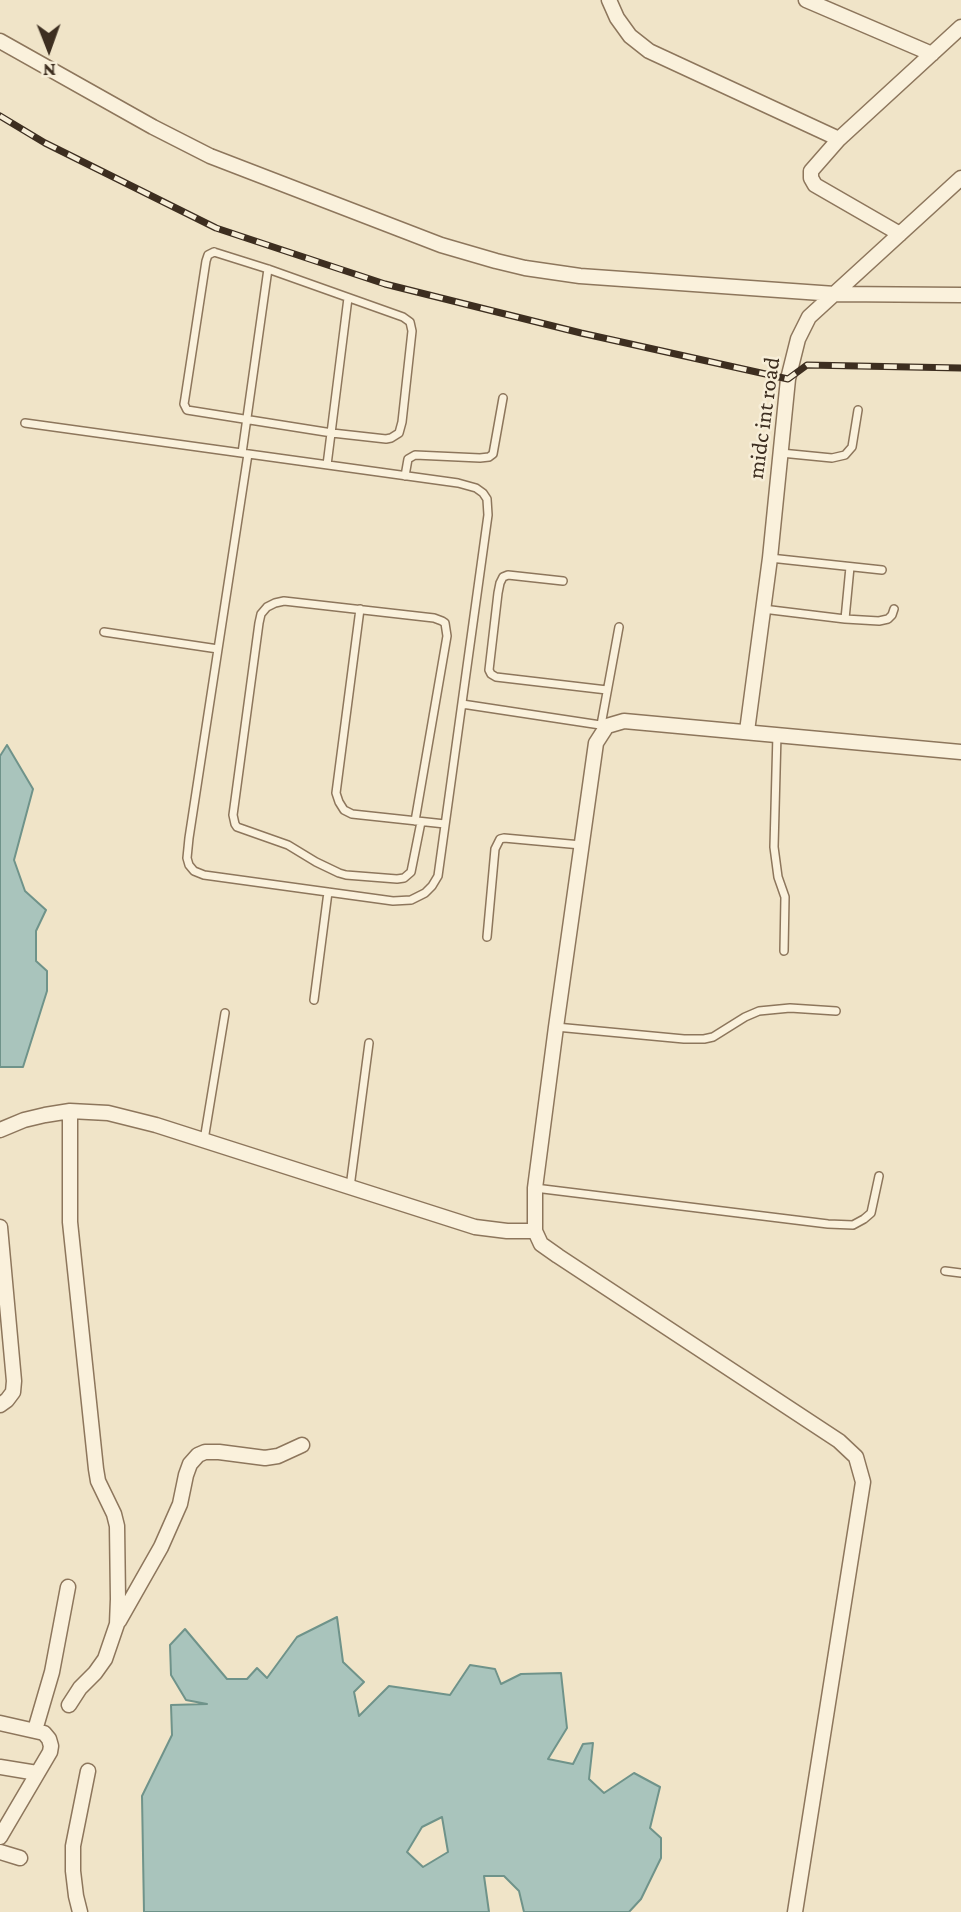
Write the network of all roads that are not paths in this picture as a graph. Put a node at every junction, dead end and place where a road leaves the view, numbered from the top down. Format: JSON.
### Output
{"nodes":[{"id":1,"x":609,"y":0,"type":"edge"},
{"id":2,"x":806,"y":0,"type":"edge"},
{"id":3,"x":961,"y":27,"type":"edge"},
{"id":4,"x":0,"y":41,"type":"edge"},
{"id":5,"x":932,"y":54,"type":"junction"},
{"id":6,"x":839,"y":139,"type":"junction"},
{"id":7,"x":961,"y":178,"type":"edge"},
{"id":8,"x":900,"y":234,"type":"junction"},
{"id":9,"x":268,"y":269,"type":"junction"},
{"id":10,"x":835,"y":294,"type":"junction"},
{"id":11,"x":961,"y":295,"type":"edge"},
{"id":12,"x":348,"y":298,"type":"junction"},
{"id":13,"x":503,"y":398,"type":"dead end"},
{"id":14,"x":858,"y":410,"type":"dead end"},
{"id":15,"x":247,"y":420,"type":"junction"},
{"id":16,"x":25,"y":423,"type":"dead end"},
{"id":17,"x":332,"y":433,"type":"junction"},
{"id":18,"x":781,"y":453,"type":"junction"},
{"id":19,"x":245,"y":454,"type":"junction"},
{"id":20,"x":327,"y":465,"type":"junction"},
{"id":21,"x":405,"y":476,"type":"junction"},
{"id":22,"x":770,"y":558,"type":"junction"},
{"id":23,"x":850,"y":567,"type":"junction"},
{"id":24,"x":882,"y":570,"type":"dead end"},
{"id":25,"x":563,"y":581,"type":"dead end"},
{"id":26,"x":360,"y":609,"type":"junction"},
{"id":27,"x":763,"y":609,"type":"junction"},
{"id":28,"x":894,"y":609,"type":"dead end"},
{"id":29,"x":845,"y":620,"type":"junction"},
{"id":30,"x":619,"y":627,"type":"dead end"},
{"id":31,"x":104,"y":632,"type":"dead end"},
{"id":32,"x":218,"y":649,"type":"junction"},
{"id":33,"x":607,"y":690,"type":"junction"},
{"id":34,"x":462,"y":704,"type":"junction"},
{"id":35,"x":604,"y":725,"type":"junction"},
{"id":36,"x":747,"y":731,"type":"junction"},
{"id":37,"x":777,"y":734,"type":"junction"},
{"id":38,"x":961,"y":752,"type":"edge"},
{"id":39,"x":418,"y":821,"type":"junction"},
{"id":40,"x":445,"y":824,"type":"junction"},
{"id":41,"x":582,"y":845,"type":"junction"},
{"id":42,"x":328,"y":892,"type":"junction"},
{"id":43,"x":487,"y":937,"type":"dead end"},
{"id":44,"x":784,"y":951,"type":"dead end"},
{"id":45,"x":314,"y":1000,"type":"dead end"},
{"id":46,"x":836,"y":1011,"type":"dead end"},
{"id":47,"x":225,"y":1013,"type":"dead end"},
{"id":48,"x":555,"y":1027,"type":"junction"},
{"id":49,"x":369,"y":1043,"type":"dead end"},
{"id":50,"x":70,"y":1111,"type":"junction"},
{"id":51,"x":0,"y":1130,"type":"edge"},
{"id":52,"x":204,"y":1140,"type":"junction"},
{"id":53,"x":879,"y":1177,"type":"dead end"},
{"id":54,"x":351,"y":1187,"type":"junction"},
{"id":55,"x":535,"y":1188,"type":"junction"},
{"id":56,"x":0,"y":1227,"type":"edge"},
{"id":57,"x":535,"y":1231,"type":"junction"},
{"id":58,"x":945,"y":1270,"type":"dead end"},
{"id":59,"x":961,"y":1273,"type":"edge"},
{"id":60,"x":0,"y":1405,"type":"edge"},
{"id":61,"x":302,"y":1445,"type":"dead end"},
{"id":62,"x":68,"y":1587,"type":"dead end"},
{"id":63,"x":117,"y":1624,"type":"junction"},
{"id":64,"x":69,"y":1705,"type":"dead end"},
{"id":65,"x":0,"y":1723,"type":"edge"},
{"id":66,"x":34,"y":1730,"type":"junction"},
{"id":67,"x":0,"y":1767,"type":"edge"},
{"id":68,"x":88,"y":1771,"type":"dead end"},
{"id":69,"x":37,"y":1773,"type":"junction"},
{"id":70,"x":0,"y":1837,"type":"edge"},
{"id":71,"x":0,"y":1852,"type":"edge"},
{"id":72,"x":19,"y":1858,"type":"dead end"},
{"id":73,"x":80,"y":1912,"type":"edge"},
{"id":74,"x":794,"y":1912,"type":"edge"}],
"edges":[{"from":1,"to":6,"type":"street"},
{"from":2,"to":5,"type":"street"},
{"from":3,"to":5,"type":"street"},
{"from":4,"to":10,"type":"street"},
{"from":5,"to":6,"type":"street"},
{"from":6,"to":8,"type":"street"},
{"from":7,"to":8,"type":"street","name":"midc int road"},
{"from":8,"to":10,"type":"street","name":"midc int road"},
{"from":9,"to":12,"type":"lane"},
{"from":9,"to":15,"type":"lane"},
{"from":9,"to":15,"type":"lane"},
{"from":10,"to":11,"type":"street"},
{"from":10,"to":18,"type":"street","name":"midc int road"},
{"from":12,"to":17,"type":"lane"},
{"from":12,"to":17,"type":"lane"},
{"from":13,"to":21,"type":"lane"},
{"from":14,"to":18,"type":"lane"},
{"from":15,"to":17,"type":"lane"},
{"from":15,"to":19,"type":"lane"},
{"from":16,"to":19,"type":"lane"},
{"from":17,"to":20,"type":"lane"},
{"from":18,"to":22,"type":"street","name":"midc int road"},
{"from":19,"to":20,"type":"lane"},
{"from":19,"to":32,"type":"lane"},
{"from":20,"to":21,"type":"lane"},
{"from":21,"to":34,"type":"lane"},
{"from":22,"to":23,"type":"lane"},
{"from":22,"to":27,"type":"street","name":"midc int road"},
{"from":23,"to":24,"type":"lane"},
{"from":23,"to":29,"type":"lane"},
{"from":25,"to":33,"type":"lane"},
{"from":26,"to":39,"type":"lane"},
{"from":26,"to":39,"type":"lane"},
{"from":26,"to":39,"type":"lane"},
{"from":27,"to":29,"type":"lane"},
{"from":27,"to":36,"type":"street","name":"midc int road"},
{"from":28,"to":29,"type":"lane"},
{"from":30,"to":33,"type":"lane"},
{"from":31,"to":32,"type":"lane"},
{"from":32,"to":42,"type":"lane"},
{"from":33,"to":35,"type":"lane"},
{"from":34,"to":35,"type":"lane"},
{"from":34,"to":40,"type":"lane"},
{"from":35,"to":36,"type":"street"},
{"from":35,"to":41,"type":"street"},
{"from":36,"to":37,"type":"street"},
{"from":37,"to":38,"type":"street"},
{"from":37,"to":44,"type":"lane"},
{"from":39,"to":40,"type":"lane"},
{"from":40,"to":42,"type":"lane"},
{"from":41,"to":43,"type":"lane"},
{"from":41,"to":48,"type":"street"},
{"from":42,"to":45,"type":"lane"},
{"from":46,"to":48,"type":"lane"},
{"from":47,"to":52,"type":"lane"},
{"from":48,"to":55,"type":"street"},
{"from":49,"to":54,"type":"lane"},
{"from":50,"to":51,"type":"street"},
{"from":50,"to":52,"type":"street"},
{"from":50,"to":63,"type":"street"},
{"from":52,"to":54,"type":"street"},
{"from":53,"to":55,"type":"lane"},
{"from":54,"to":57,"type":"street"},
{"from":55,"to":57,"type":"street"},
{"from":56,"to":60,"type":"street"},
{"from":57,"to":74,"type":"street"},
{"from":58,"to":59,"type":"lane"},
{"from":61,"to":63,"type":"street"},
{"from":62,"to":66,"type":"street"},
{"from":63,"to":64,"type":"street"},
{"from":65,"to":66,"type":"street"},
{"from":66,"to":69,"type":"street"},
{"from":67,"to":69,"type":"street"},
{"from":68,"to":73,"type":"street"},
{"from":69,"to":70,"type":"street"},
{"from":71,"to":72,"type":"street"}]}
